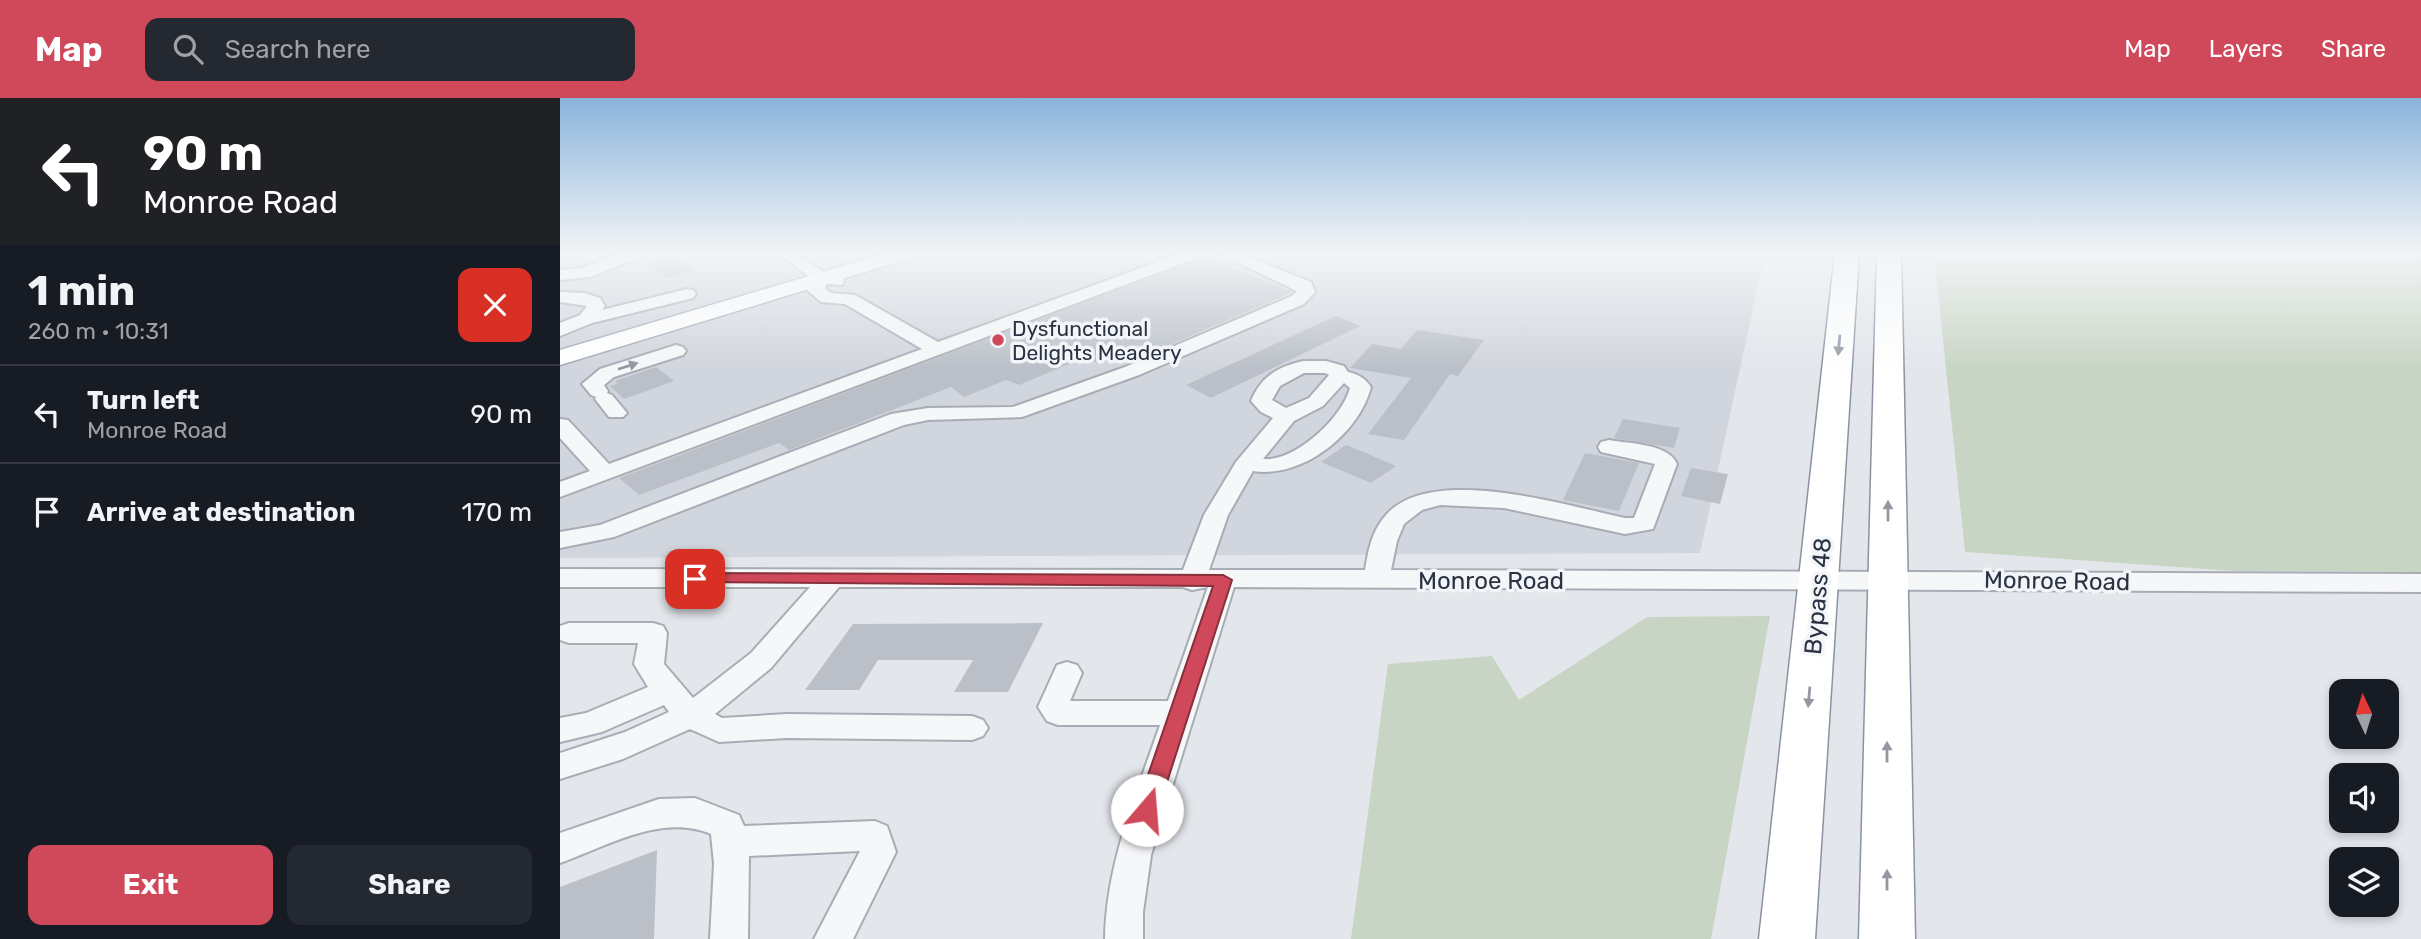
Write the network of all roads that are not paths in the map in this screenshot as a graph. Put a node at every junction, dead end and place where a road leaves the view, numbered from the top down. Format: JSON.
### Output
{"nodes":[{"id":1,"x":775,"y":292,"type":"edge"},
{"id":2,"x":819,"y":292,"type":"edge"},
{"id":3,"x":1090,"y":292,"type":"edge"},
{"id":4,"x":1306,"y":292,"type":"edge"},
{"id":5,"x":1844,"y":292,"type":"edge"},
{"id":6,"x":1889,"y":292,"type":"edge"},
{"id":7,"x":687,"y":294,"type":"dead end"},
{"id":8,"x":560,"y":297,"type":"edge"},
{"id":9,"x":586,"y":319,"type":"junction"},
{"id":10,"x":560,"y":330,"type":"edge"},
{"id":11,"x":936,"y":349,"type":"junction"},
{"id":12,"x":676,"y":351,"type":"dead end"},
{"id":13,"x":562,"y":358,"type":"edge"},
{"id":14,"x":1339,"y":376,"type":"junction"},
{"id":15,"x":606,"y":401,"type":"dead end"},
{"id":16,"x":1286,"y":416,"type":"junction"},
{"id":17,"x":560,"y":425,"type":"edge"},
{"id":18,"x":1609,"y":447,"type":"dead end"},
{"id":19,"x":1247,"y":463,"type":"junction"},
{"id":20,"x":606,"y":472,"type":"junction"},
{"id":21,"x":560,"y":490,"type":"edge"},
{"id":22,"x":560,"y":540,"type":"edge"},
{"id":23,"x":560,"y":578,"type":"edge"},
{"id":24,"x":831,"y":579,"type":"junction"},
{"id":25,"x":1887,"y":579,"type":"junction"},
{"id":26,"x":1208,"y":580,"type":"junction"},
{"id":27,"x":1819,"y":580,"type":"junction"},
{"id":28,"x":1376,"y":581,"type":"junction"},
{"id":29,"x":2421,"y":583,"type":"edge"},
{"id":30,"x":569,"y":633,"type":"dead end"},
{"id":31,"x":1067,"y":673,"type":"dead end"},
{"id":32,"x":668,"y":691,"type":"junction"},
{"id":33,"x":1179,"y":713,"type":"junction"},
{"id":34,"x":691,"y":716,"type":"junction"},
{"id":35,"x":972,"y":728,"type":"dead end"},
{"id":36,"x":560,"y":730,"type":"edge"},
{"id":37,"x":560,"y":766,"type":"edge"},
{"id":38,"x":729,"y":842,"type":"junction"},
{"id":39,"x":560,"y":848,"type":"edge"},
{"id":40,"x":729,"y":939,"type":"edge"},
{"id":41,"x":833,"y":939,"type":"edge"},
{"id":42,"x":1124,"y":939,"type":"edge"},
{"id":43,"x":1787,"y":939,"type":"edge"},
{"id":44,"x":1887,"y":939,"type":"edge"}],
"edges":[{"from":1,"to":13,"type":"main road"},
{"from":2,"to":11,"type":"street"},
{"from":3,"to":11,"type":"street"},
{"from":4,"to":22,"type":"street"},
{"from":5,"to":27,"type":"highway","name":"Bypass 48","one_way":true},
{"from":25,"to":6,"type":"highway","one_way":true},
{"from":7,"to":9,"type":"street"},
{"from":8,"to":9,"type":"street"},
{"from":9,"to":10,"type":"street"},
{"from":11,"to":20,"type":"street"},
{"from":15,"to":12,"type":"street","one_way":true},
{"from":14,"to":16,"type":"street"},
{"from":14,"to":16,"type":"street"},
{"from":14,"to":19,"type":"street"},
{"from":16,"to":19,"type":"street"},
{"from":17,"to":20,"type":"street"},
{"from":18,"to":28,"type":"street"},
{"from":19,"to":26,"type":"street"},
{"from":20,"to":21,"type":"street"},
{"from":23,"to":24,"type":"street","name":"Monroe Road"},
{"from":24,"to":26,"type":"street","name":"Monroe Road"},
{"from":24,"to":34,"type":"street"},
{"from":25,"to":27,"type":"street","name":"Monroe Road"},
{"from":25,"to":29,"type":"street","name":"Monroe Road"},
{"from":44,"to":25,"type":"highway","one_way":true},
{"from":26,"to":28,"type":"street","name":"Monroe Road"},
{"from":26,"to":33,"type":"street"},
{"from":27,"to":28,"type":"street","name":"Monroe Road"},
{"from":27,"to":43,"type":"highway","name":"Bypass 48","one_way":true},
{"from":30,"to":32,"type":"street"},
{"from":31,"to":33,"type":"street"},
{"from":32,"to":34,"type":"street"},
{"from":32,"to":36,"type":"street"},
{"from":33,"to":42,"type":"street"},
{"from":34,"to":35,"type":"street"},
{"from":34,"to":37,"type":"street"},
{"from":38,"to":39,"type":"street"},
{"from":38,"to":40,"type":"street"},
{"from":38,"to":41,"type":"street"}]}
